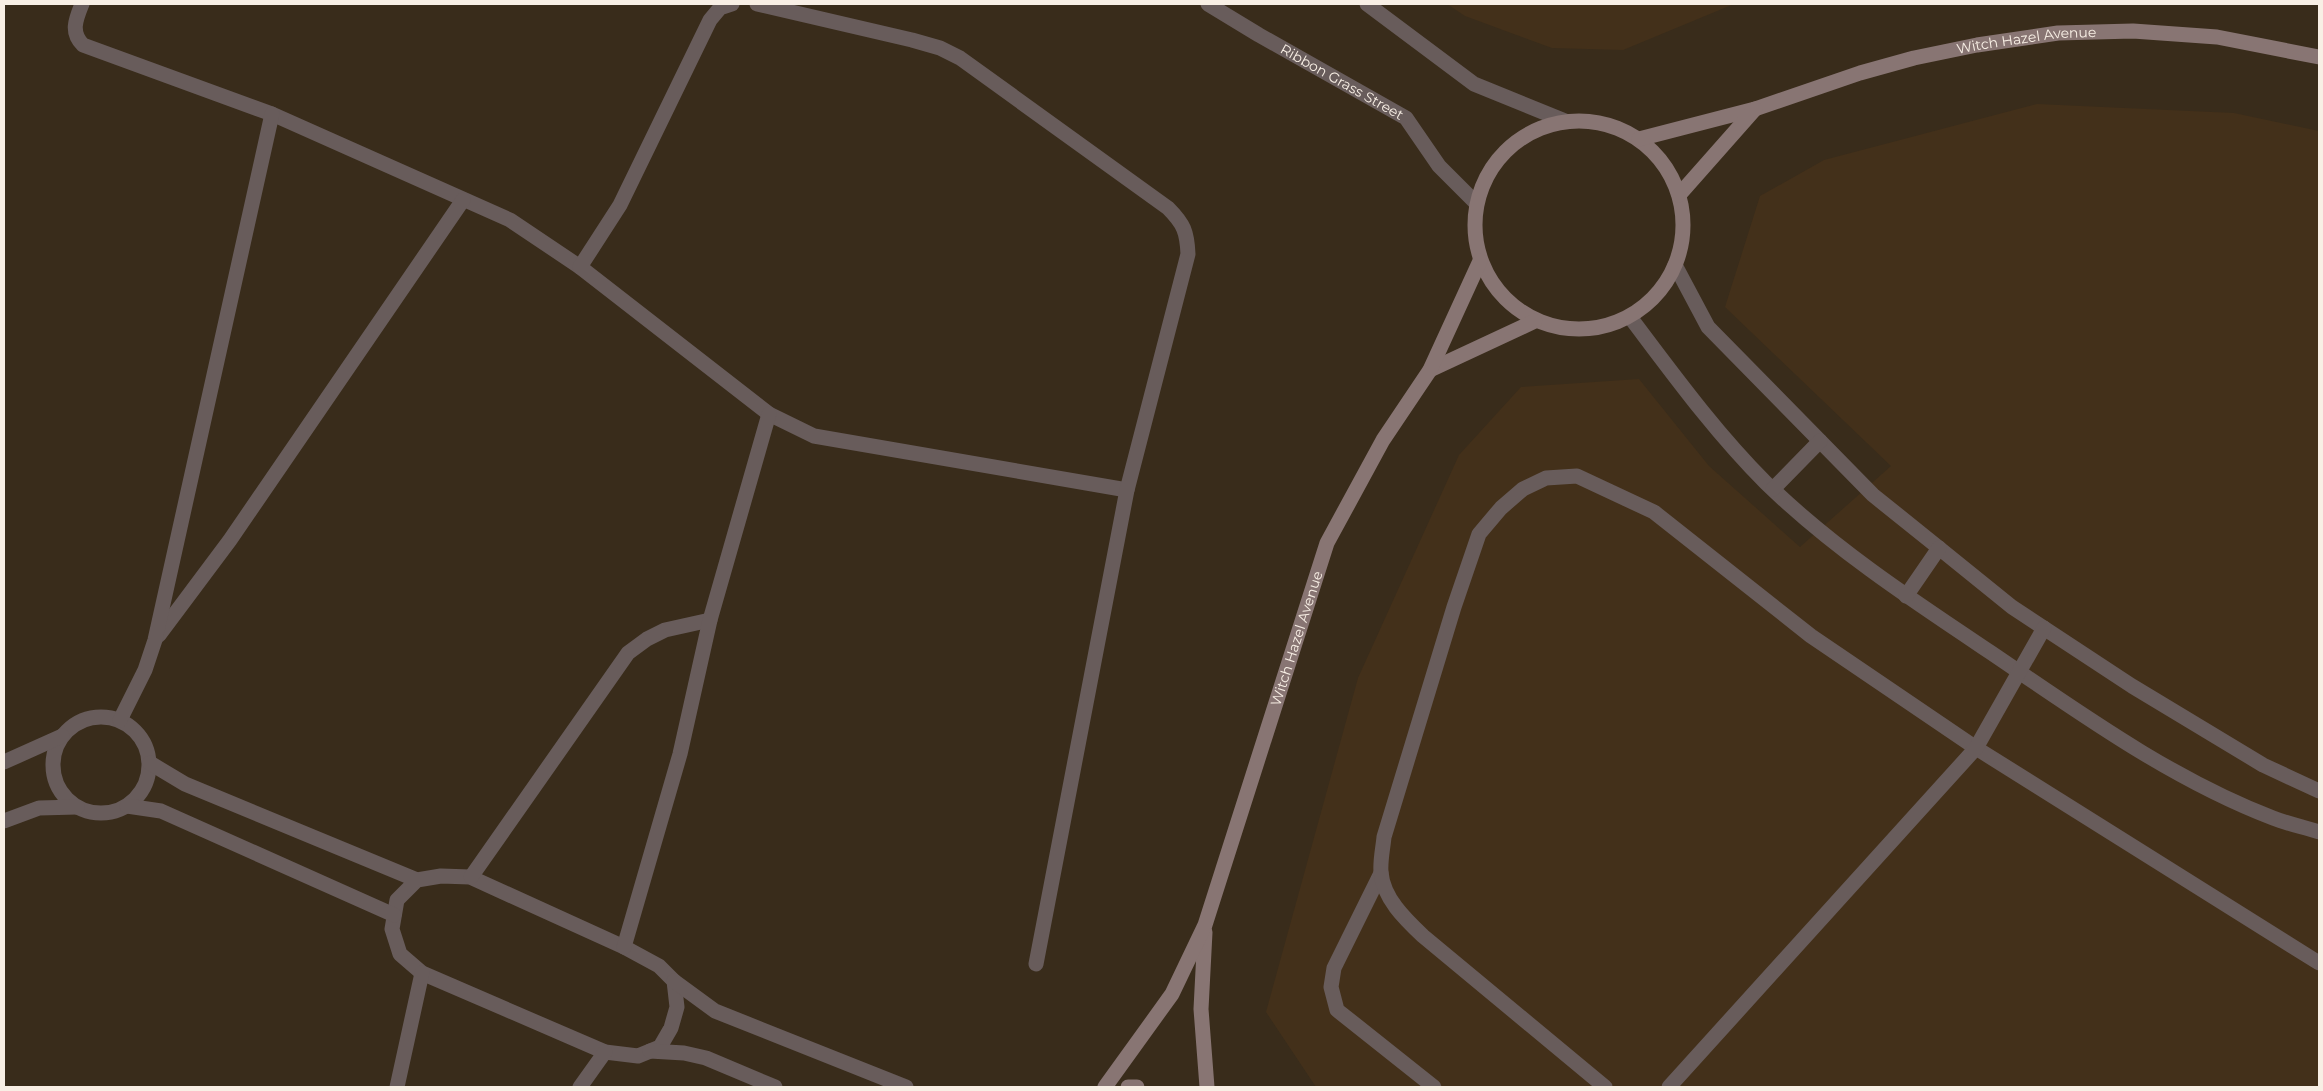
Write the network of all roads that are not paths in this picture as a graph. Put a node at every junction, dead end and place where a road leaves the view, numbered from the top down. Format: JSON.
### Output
{"nodes":[{"id":1,"x":82,"y":4,"type":"edge"},
{"id":2,"x":732,"y":4,"type":"edge"},
{"id":3,"x":756,"y":4,"type":"edge"},
{"id":4,"x":1208,"y":4,"type":"edge"},
{"id":5,"x":1367,"y":4,"type":"edge"},
{"id":6,"x":2315,"y":58,"type":"edge"},
{"id":7,"x":1755,"y":109,"type":"junction"},
{"id":8,"x":272,"y":114,"type":"junction"},
{"id":9,"x":1565,"y":121,"type":"junction"},
{"id":10,"x":1639,"y":139,"type":"junction"},
{"id":11,"x":1679,"y":195,"type":"junction"},
{"id":12,"x":463,"y":200,"type":"junction"},
{"id":13,"x":1476,"y":203,"type":"junction"},
{"id":14,"x":1480,"y":261,"type":"junction"},
{"id":15,"x":1675,"y":265,"type":"junction"},
{"id":16,"x":580,"y":267,"type":"junction"},
{"id":17,"x":1630,"y":317,"type":"junction"},
{"id":18,"x":1535,"y":321,"type":"junction"},
{"id":19,"x":1430,"y":370,"type":"junction"},
{"id":20,"x":770,"y":414,"type":"junction"},
{"id":21,"x":1820,"y":441,"type":"junction"},
{"id":22,"x":1774,"y":489,"type":"junction"},
{"id":23,"x":1127,"y":490,"type":"junction"},
{"id":24,"x":1939,"y":548,"type":"junction"},
{"id":25,"x":1906,"y":596,"type":"junction"},
{"id":26,"x":710,"y":620,"type":"junction"},
{"id":27,"x":2044,"y":628,"type":"junction"},
{"id":28,"x":155,"y":640,"type":"junction"},
{"id":29,"x":2018,"y":671,"type":"junction"},
{"id":30,"x":120,"y":720,"type":"junction"},
{"id":31,"x":62,"y":736,"type":"junction"},
{"id":32,"x":1976,"y":748,"type":"junction"},
{"id":33,"x":4,"y":762,"type":"edge"},
{"id":34,"x":150,"y":763,"type":"junction"},
{"id":35,"x":2319,"y":791,"type":"edge"},
{"id":36,"x":127,"y":806,"type":"junction"},
{"id":37,"x":77,"y":807,"type":"junction"},
{"id":38,"x":4,"y":821,"type":"edge"},
{"id":39,"x":2319,"y":832,"type":"edge"},
{"id":40,"x":1380,"y":872,"type":"junction"},
{"id":41,"x":471,"y":877,"type":"junction"},
{"id":42,"x":417,"y":880,"type":"junction"},
{"id":43,"x":394,"y":915,"type":"junction"},
{"id":44,"x":1205,"y":925,"type":"junction"},
{"id":45,"x":624,"y":947,"type":"junction"},
{"id":46,"x":1036,"y":964,"type":"dead end"},
{"id":47,"x":2319,"y":964,"type":"edge"},
{"id":48,"x":422,"y":973,"type":"junction"},
{"id":49,"x":674,"y":982,"type":"junction"},
{"id":50,"x":650,"y":1051,"type":"junction"},
{"id":51,"x":605,"y":1052,"type":"junction"},
{"id":52,"x":886,"y":1084,"type":"edge"},
{"id":53,"x":397,"y":1087,"type":"edge"},
{"id":54,"x":580,"y":1087,"type":"edge"},
{"id":55,"x":775,"y":1087,"type":"edge"},
{"id":56,"x":906,"y":1087,"type":"edge"},
{"id":57,"x":1105,"y":1087,"type":"edge"},
{"id":58,"x":1128,"y":1087,"type":"edge"},
{"id":59,"x":1137,"y":1087,"type":"edge"},
{"id":60,"x":1207,"y":1087,"type":"edge"},
{"id":61,"x":1434,"y":1087,"type":"edge"},
{"id":62,"x":1605,"y":1087,"type":"edge"},
{"id":63,"x":1669,"y":1087,"type":"edge"}],
"edges":[{"from":1,"to":8,"type":"lane"},
{"from":2,"to":16,"type":"lane"},
{"from":3,"to":23,"type":"lane"},
{"from":4,"to":13,"type":"lane","name":"Ribbon Grass Street"},
{"from":5,"to":9,"type":"lane"},
{"from":6,"to":7,"type":"street","name":"Witch Hazel Avenue"},
{"from":7,"to":10,"type":"street","name":"Witch Hazel Avenue"},
{"from":7,"to":11,"type":"street","name":"Witch Hazel Avenue"},
{"from":8,"to":12,"type":"lane"},
{"from":8,"to":28,"type":"lane"},
{"from":9,"to":10,"type":"street"},
{"from":9,"to":13,"type":"street"},
{"from":10,"to":11,"type":"street"},
{"from":11,"to":15,"type":"street"},
{"from":12,"to":16,"type":"lane"},
{"from":12,"to":28,"type":"lane"},
{"from":13,"to":14,"type":"street"},
{"from":14,"to":18,"type":"street"},
{"from":14,"to":19,"type":"street","name":"Witch Hazel Avenue"},
{"from":15,"to":17,"type":"street"},
{"from":15,"to":21,"type":"lane"},
{"from":16,"to":20,"type":"lane"},
{"from":17,"to":18,"type":"street"},
{"from":17,"to":22,"type":"lane"},
{"from":18,"to":19,"type":"street"},
{"from":19,"to":44,"type":"street","name":"Witch Hazel Avenue"},
{"from":20,"to":23,"type":"lane"},
{"from":20,"to":26,"type":"lane"},
{"from":21,"to":22,"type":"lane"},
{"from":21,"to":24,"type":"lane"},
{"from":22,"to":25,"type":"lane"},
{"from":23,"to":46,"type":"lane"},
{"from":24,"to":25,"type":"lane"},
{"from":24,"to":27,"type":"lane"},
{"from":25,"to":29,"type":"lane"},
{"from":26,"to":41,"type":"lane"},
{"from":26,"to":45,"type":"lane"},
{"from":27,"to":29,"type":"lane"},
{"from":27,"to":35,"type":"lane"},
{"from":28,"to":30,"type":"lane"},
{"from":29,"to":32,"type":"lane"},
{"from":29,"to":39,"type":"lane"},
{"from":30,"to":31,"type":"lane"},
{"from":30,"to":34,"type":"lane"},
{"from":31,"to":33,"type":"lane"},
{"from":31,"to":37,"type":"lane"},
{"from":32,"to":40,"type":"lane"},
{"from":32,"to":47,"type":"lane"},
{"from":32,"to":63,"type":"lane"},
{"from":34,"to":36,"type":"lane"},
{"from":34,"to":42,"type":"lane"},
{"from":36,"to":37,"type":"lane"},
{"from":36,"to":43,"type":"lane"},
{"from":37,"to":38,"type":"lane"},
{"from":40,"to":61,"type":"lane"},
{"from":40,"to":62,"type":"lane"},
{"from":41,"to":42,"type":"lane"},
{"from":41,"to":45,"type":"lane"},
{"from":42,"to":43,"type":"lane"},
{"from":43,"to":48,"type":"lane"},
{"from":44,"to":57,"type":"street","name":"Witch Hazel Avenue"},
{"from":44,"to":60,"type":"street","name":"Witch Hazel Avenue"},
{"from":45,"to":49,"type":"lane"},
{"from":48,"to":51,"type":"lane"},
{"from":48,"to":53,"type":"lane"},
{"from":49,"to":50,"type":"lane"},
{"from":49,"to":52,"type":"lane"},
{"from":50,"to":51,"type":"lane"},
{"from":50,"to":55,"type":"lane"},
{"from":51,"to":54,"type":"lane"},
{"from":52,"to":56,"type":"lane"},
{"from":58,"to":59,"type":"street"}]}
